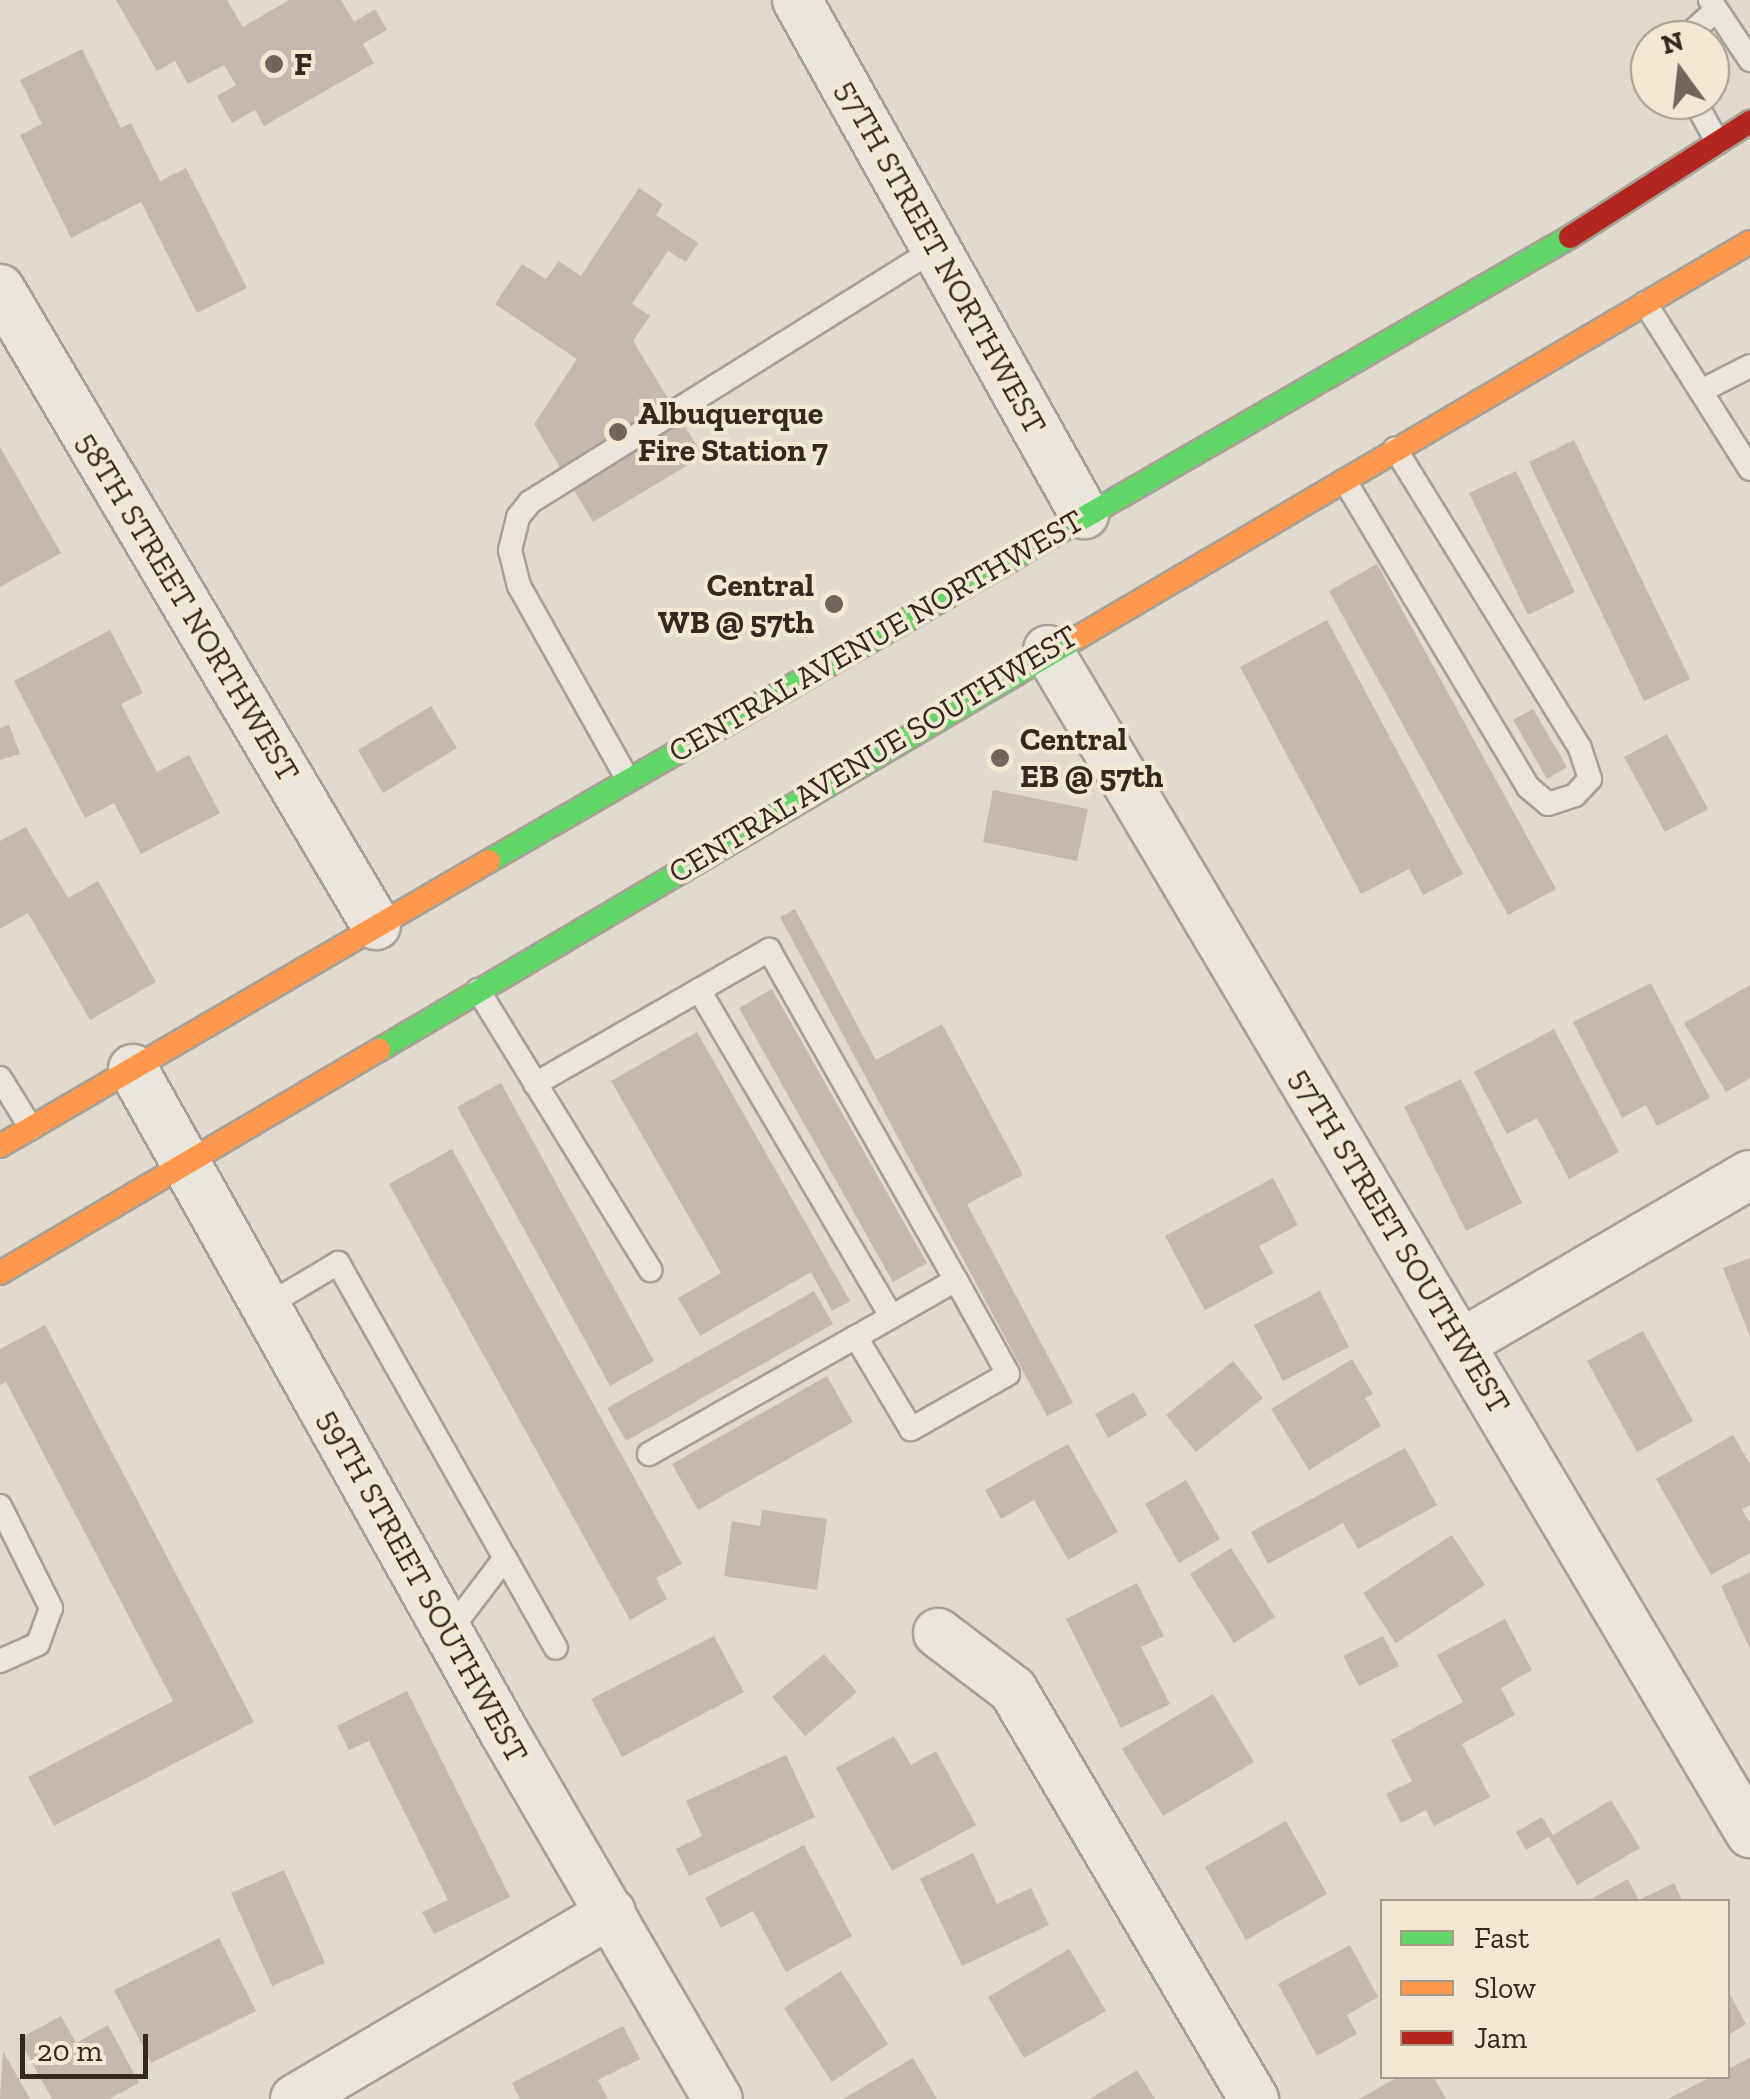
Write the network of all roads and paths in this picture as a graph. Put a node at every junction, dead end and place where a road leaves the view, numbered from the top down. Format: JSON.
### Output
{"nodes":[{"id":1,"x":796,"y":0,"type":"edge"},
{"id":2,"x":1712,"y":5,"type":"edge"},
{"id":3,"x":1750,"y":60,"type":"edge"},
{"id":4,"x":1705,"y":120,"type":"edge"},
{"id":5,"x":1750,"y":122,"type":"edge"},
{"id":6,"x":1718,"y":143,"type":"junction"},
{"id":7,"x":1750,"y":242,"type":"edge"},
{"id":8,"x":937,"y":248,"type":"junction"},
{"id":9,"x":0,"y":289,"type":"edge"},
{"id":10,"x":1645,"y":303,"type":"junction"},
{"id":11,"x":1750,"y":366,"type":"edge"},
{"id":12,"x":1701,"y":391,"type":"junction"},
{"id":13,"x":1395,"y":448,"type":"junction"},
{"id":14,"x":1750,"y":469,"type":"edge"},
{"id":15,"x":1343,"y":478,"type":"junction"},
{"id":16,"x":1084,"y":514,"type":"junction"},
{"id":17,"x":1048,"y":650,"type":"junction"},
{"id":18,"x":628,"y":780,"type":"junction"},
{"id":19,"x":376,"y":925,"type":"junction"},
{"id":20,"x":478,"y":990,"type":"junction"},
{"id":21,"x":699,"y":990,"type":"junction"},
{"id":22,"x":133,"y":1069,"type":"junction"},
{"id":23,"x":0,"y":1078,"type":"edge"},
{"id":24,"x":535,"y":1084,"type":"junction"},
{"id":25,"x":31,"y":1128,"type":"junction"},
{"id":26,"x":0,"y":1146,"type":"edge"},
{"id":27,"x":188,"y":1166,"type":"junction"},
{"id":28,"x":1750,"y":1175,"type":"edge"},
{"id":29,"x":650,"y":1270,"type":"dead end"},
{"id":30,"x":0,"y":1272,"type":"edge"},
{"id":31,"x":956,"y":1280,"type":"junction"},
{"id":32,"x":266,"y":1306,"type":"junction"},
{"id":33,"x":891,"y":1316,"type":"junction"},
{"id":34,"x":856,"y":1338,"type":"junction"},
{"id":35,"x":1462,"y":1344,"type":"junction"},
{"id":36,"x":649,"y":1454,"type":"dead end"},
{"id":37,"x":0,"y":1506,"type":"edge"},
{"id":38,"x":505,"y":1558,"type":"junction"},
{"id":39,"x":448,"y":1633,"type":"junction"},
{"id":40,"x":938,"y":1633,"type":"dead end"},
{"id":41,"x":556,"y":1648,"type":"dead end"},
{"id":42,"x":0,"y":1661,"type":"edge"},
{"id":43,"x":1750,"y":1833,"type":"edge"},
{"id":44,"x":611,"y":1913,"type":"junction"},
{"id":45,"x":295,"y":2099,"type":"edge"},
{"id":46,"x":718,"y":2099,"type":"edge"},
{"id":47,"x":1254,"y":2099,"type":"edge"}],
"edges":[{"from":1,"to":8,"type":"street","name":"57TH STREET NORTHWEST"},
{"from":2,"to":3,"type":"lane"},
{"from":4,"to":6,"type":"lane"},
{"from":5,"to":6,"type":"main road","name":"CENTRAL AVENUE NORTHWEST"},
{"from":6,"to":16,"type":"main road","name":"CENTRAL AVENUE NORTHWEST"},
{"from":7,"to":10,"type":"main road","name":"CENTRAL AVENUE SOUTHWEST"},
{"from":8,"to":16,"type":"street","name":"57TH STREET NORTHWEST"},
{"from":8,"to":18,"type":"lane"},
{"from":9,"to":19,"type":"street","name":"58TH STREET NORTHWEST"},
{"from":10,"to":12,"type":"lane"},
{"from":10,"to":13,"type":"main road","name":"CENTRAL AVENUE SOUTHWEST"},
{"from":11,"to":12,"type":"lane"},
{"from":12,"to":14,"type":"lane"},
{"from":13,"to":15,"type":"main road","name":"CENTRAL AVENUE SOUTHWEST"},
{"from":13,"to":15,"type":"lane"},
{"from":15,"to":17,"type":"main road","name":"CENTRAL AVENUE SOUTHWEST"},
{"from":16,"to":18,"type":"main road","name":"CENTRAL AVENUE NORTHWEST"},
{"from":17,"to":20,"type":"main road","name":"CENTRAL AVENUE SOUTHWEST"},
{"from":17,"to":35,"type":"street","name":"57TH STREET SOUTHWEST"},
{"from":18,"to":19,"type":"main road","name":"CENTRAL AVENUE NORTHWEST"},
{"from":19,"to":22,"type":"main road","name":"CENTRAL AVENUE NORTHWEST"},
{"from":20,"to":24,"type":"lane"},
{"from":20,"to":27,"type":"main road","name":"CENTRAL AVENUE SOUTHWEST"},
{"from":21,"to":24,"type":"lane"},
{"from":21,"to":31,"type":"lane"},
{"from":21,"to":33,"type":"lane"},
{"from":22,"to":25,"type":"main road","name":"CENTRAL AVENUE NORTHWEST"},
{"from":22,"to":27,"type":"street","name":"59TH STREET SOUTHWEST"},
{"from":23,"to":25,"type":"lane"},
{"from":24,"to":29,"type":"lane"},
{"from":25,"to":26,"type":"main road","name":"CENTRAL AVENUE NORTHWEST"},
{"from":27,"to":30,"type":"main road","name":"CENTRAL AVENUE SOUTHWEST"},
{"from":27,"to":32,"type":"street","name":"59TH STREET SOUTHWEST"},
{"from":28,"to":35,"type":"street"},
{"from":31,"to":33,"type":"lane"},
{"from":31,"to":34,"type":"lane"},
{"from":32,"to":38,"type":"lane"},
{"from":32,"to":39,"type":"street","name":"59TH STREET SOUTHWEST"},
{"from":33,"to":34,"type":"lane"},
{"from":34,"to":36,"type":"lane"},
{"from":35,"to":43,"type":"street","name":"57TH STREET SOUTHWEST"},
{"from":37,"to":42,"type":"lane"},
{"from":38,"to":39,"type":"lane"},
{"from":38,"to":41,"type":"lane"},
{"from":39,"to":44,"type":"street","name":"59TH STREET SOUTHWEST"},
{"from":40,"to":47,"type":"street"},
{"from":44,"to":45,"type":"street"},
{"from":44,"to":46,"type":"street","name":"59TH STREET SOUTHWEST"}]}
